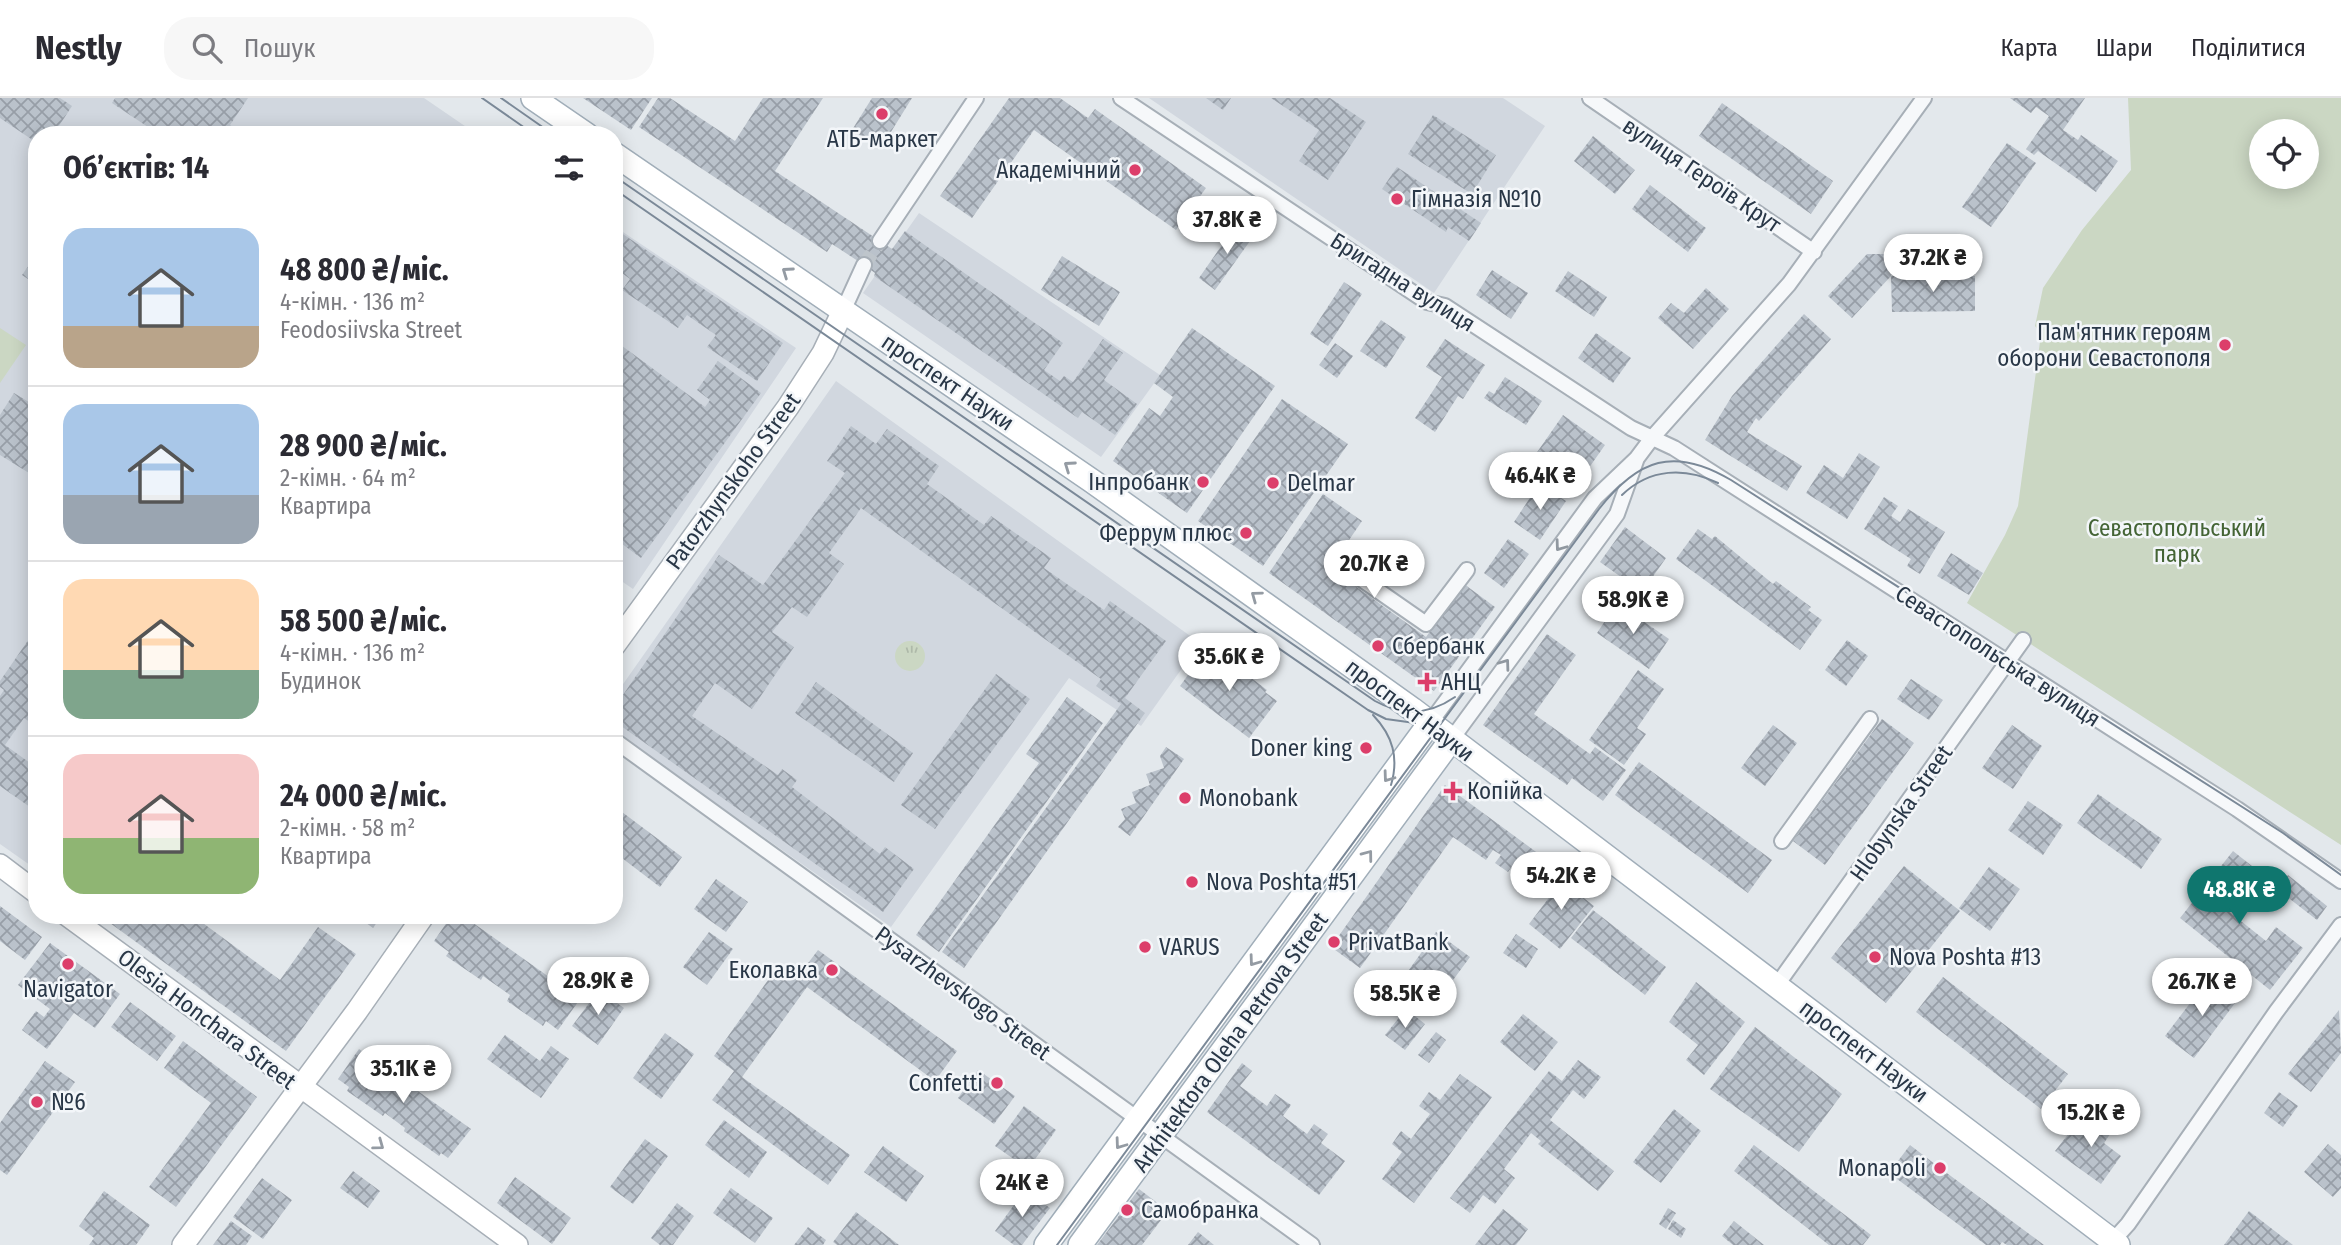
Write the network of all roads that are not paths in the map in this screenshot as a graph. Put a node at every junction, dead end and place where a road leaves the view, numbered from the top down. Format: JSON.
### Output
{"nodes":[{"id":1,"x":533,"y":98,"type":"edge"},
{"id":2,"x":976,"y":98,"type":"edge"},
{"id":3,"x":1121,"y":98,"type":"edge"},
{"id":4,"x":1590,"y":98,"type":"edge"},
{"id":5,"x":1924,"y":98,"type":"edge"},
{"id":6,"x":574,"y":126,"type":"edge"},
{"id":7,"x":623,"y":160,"type":"edge"},
{"id":8,"x":880,"y":241,"type":"tunnel mouth"},
{"id":9,"x":1814,"y":252,"type":"junction"},
{"id":10,"x":864,"y":265,"type":"tunnel mouth"},
{"id":11,"x":843,"y":311,"type":"junction"},
{"id":12,"x":1652,"y":438,"type":"junction"},
{"id":13,"x":1637,"y":458,"type":"junction"},
{"id":14,"x":1344,"y":567,"type":"dead end"},
{"id":15,"x":1467,"y":569,"type":"dead end"},
{"id":16,"x":623,"y":634,"type":"edge"},
{"id":17,"x":2023,"y":640,"type":"dead end"},
{"id":18,"x":2007,"y":662,"type":"junction"},
{"id":19,"x":1870,"y":719,"type":"dead end"},
{"id":20,"x":1430,"y":723,"type":"junction"},
{"id":21,"x":1451,"y":740,"type":"junction"},
{"id":22,"x":623,"y":747,"type":"edge"},
{"id":23,"x":1782,"y":841,"type":"dead end"},
{"id":24,"x":0,"y":865,"type":"edge"},
{"id":25,"x":2341,"y":881,"type":"edge"},
{"id":26,"x":28,"y":885,"type":"edge"},
{"id":27,"x":79,"y":924,"type":"edge"},
{"id":28,"x":418,"y":924,"type":"edge"},
{"id":29,"x":2341,"y":925,"type":"edge"},
{"id":30,"x":1777,"y":985,"type":"junction"},
{"id":31,"x":300,"y":1088,"type":"junction"},
{"id":32,"x":1137,"y":1121,"type":"junction"},
{"id":33,"x":1160,"y":1137,"type":"junction"},
{"id":34,"x":2113,"y":1244,"type":"edge"},
{"id":35,"x":183,"y":1245,"type":"edge"},
{"id":36,"x":517,"y":1245,"type":"edge"},
{"id":37,"x":1046,"y":1245,"type":"edge"},
{"id":38,"x":1080,"y":1245,"type":"edge"},
{"id":39,"x":1312,"y":1245,"type":"edge"}],
"edges":[{"from":1,"to":6,"type":"main road"},
{"from":2,"to":8,"type":"street"},
{"from":3,"to":12,"type":"street","name":"Бригадна вулиця"},
{"from":4,"to":9,"type":"street","name":"вулиця Героїв Крут"},
{"from":5,"to":9,"type":"street","name":"Arkhitektora Oleha Petrova Street"},
{"from":11,"to":7,"type":"main road","name":"проспект Науки","one_way":true},
{"from":9,"to":12,"type":"street","name":"Arkhitektora Oleha Petrova Street"},
{"from":10,"to":11,"type":"street"},
{"from":11,"to":16,"type":"street","name":"Patorzhynskoho Street"},
{"from":20,"to":11,"type":"main road","name":"проспект Науки","one_way":true},
{"from":12,"to":13,"type":"street","name":"Arkhitektora Oleha Petrova Street"},
{"from":12,"to":18,"type":"street","name":"Севастопольська вулиця"},
{"from":13,"to":20,"type":"street","one_way":true},
{"from":21,"to":13,"type":"street","name":"Arkhitektora Oleha Petrova Street","one_way":true},
{"from":14,"to":15,"type":"street"},
{"from":17,"to":18,"type":"street","name":"Hlobynska Street"},
{"from":18,"to":25,"type":"street","name":"Севастопольська вулиця"},
{"from":18,"to":30,"type":"street","name":"Hlobynska Street"},
{"from":19,"to":23,"type":"street"},
{"from":20,"to":21,"type":"main road","name":"проспект Науки"},
{"from":20,"to":32,"type":"main road","name":"Arkhitektora Oleha Petrova Street","one_way":true},
{"from":21,"to":30,"type":"main road","name":"проспект Науки"},
{"from":33,"to":21,"type":"main road","name":"Arkhitektora Oleha Petrova Street","one_way":true},
{"from":22,"to":32,"type":"street","name":"Pysarzhevskogo Street"},
{"from":24,"to":26,"type":"street"},
{"from":27,"to":31,"type":"street","name":"Olesia Honchara Street"},
{"from":28,"to":31,"type":"street"},
{"from":29,"to":34,"type":"street"},
{"from":30,"to":34,"type":"main road","name":"проспект Науки"},
{"from":31,"to":35,"type":"street"},
{"from":31,"to":36,"type":"street","name":"Olesia Honchara Street","one_way":true},
{"from":32,"to":33,"type":"street","name":"Pysarzhevskogo Street"},
{"from":32,"to":37,"type":"main road","name":"Arkhitektora Oleha Petrova Street","one_way":true},
{"from":33,"to":38,"type":"main road","name":"Arkhitektora Oleha Petrova Street"},
{"from":33,"to":39,"type":"street","name":"Pysarzhevskogo Street"}]}
